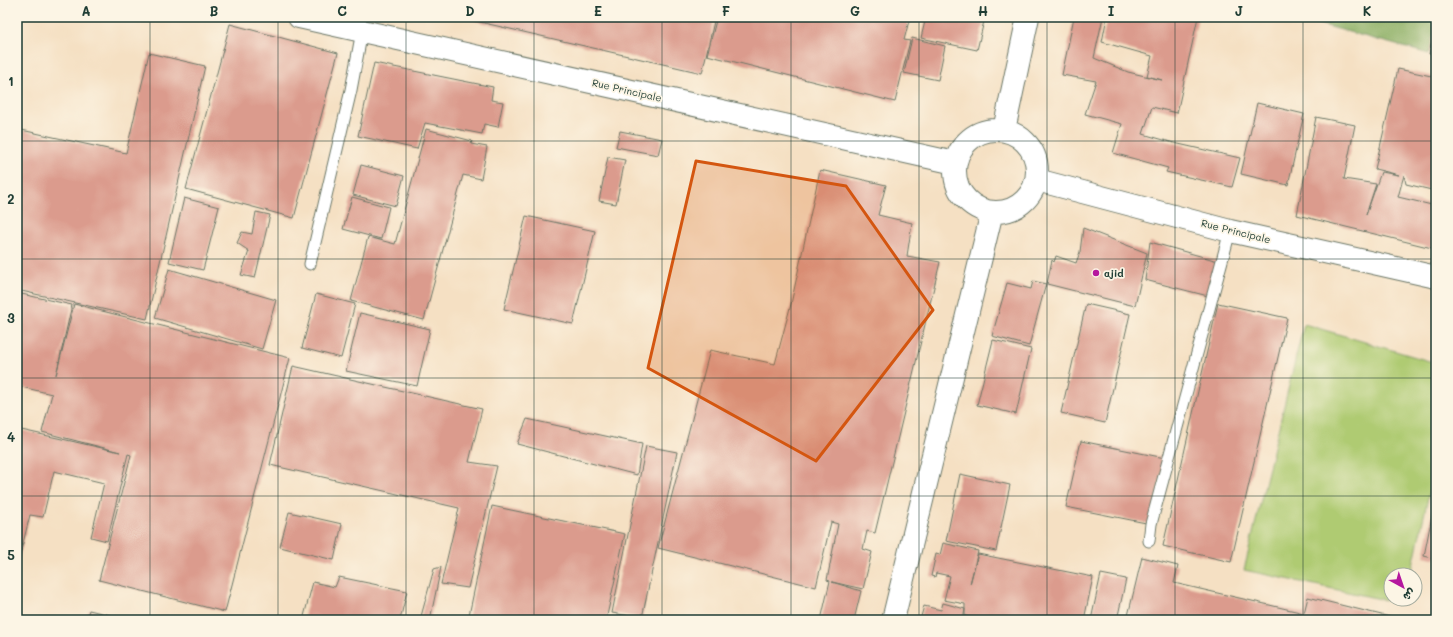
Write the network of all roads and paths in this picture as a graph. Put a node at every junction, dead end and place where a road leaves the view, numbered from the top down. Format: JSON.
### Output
{"nodes":[{"id":1,"x":299,"y":17,"type":"edge"},
{"id":2,"x":1028,"y":17,"type":"edge"},
{"id":3,"x":362,"y":31,"type":"junction"},
{"id":4,"x":1004,"y":130,"type":"junction"},
{"id":5,"x":955,"y":163,"type":"junction"},
{"id":6,"x":1036,"y":180,"type":"junction"},
{"id":7,"x":992,"y":212,"type":"junction"},
{"id":8,"x":1230,"y":231,"type":"junction"},
{"id":9,"x":310,"y":264,"type":"dead end"},
{"id":10,"x":1436,"y":277,"type":"edge"},
{"id":11,"x":1149,"y":541,"type":"dead end"},
{"id":12,"x":893,"y":620,"type":"edge"}],
"edges":[{"from":1,"to":3,"type":"street","name":"Rue Principale"},
{"from":2,"to":4,"type":"street"},
{"from":3,"to":5,"type":"street","name":"Rue Principale"},
{"from":3,"to":9,"type":"lane"},
{"from":4,"to":5,"type":"street"},
{"from":4,"to":6,"type":"street"},
{"from":5,"to":7,"type":"street"},
{"from":6,"to":7,"type":"street"},
{"from":6,"to":8,"type":"street","name":"Rue Principale"},
{"from":7,"to":12,"type":"street"},
{"from":8,"to":10,"type":"street","name":"Rue Principale"},
{"from":8,"to":11,"type":"lane"}]}
